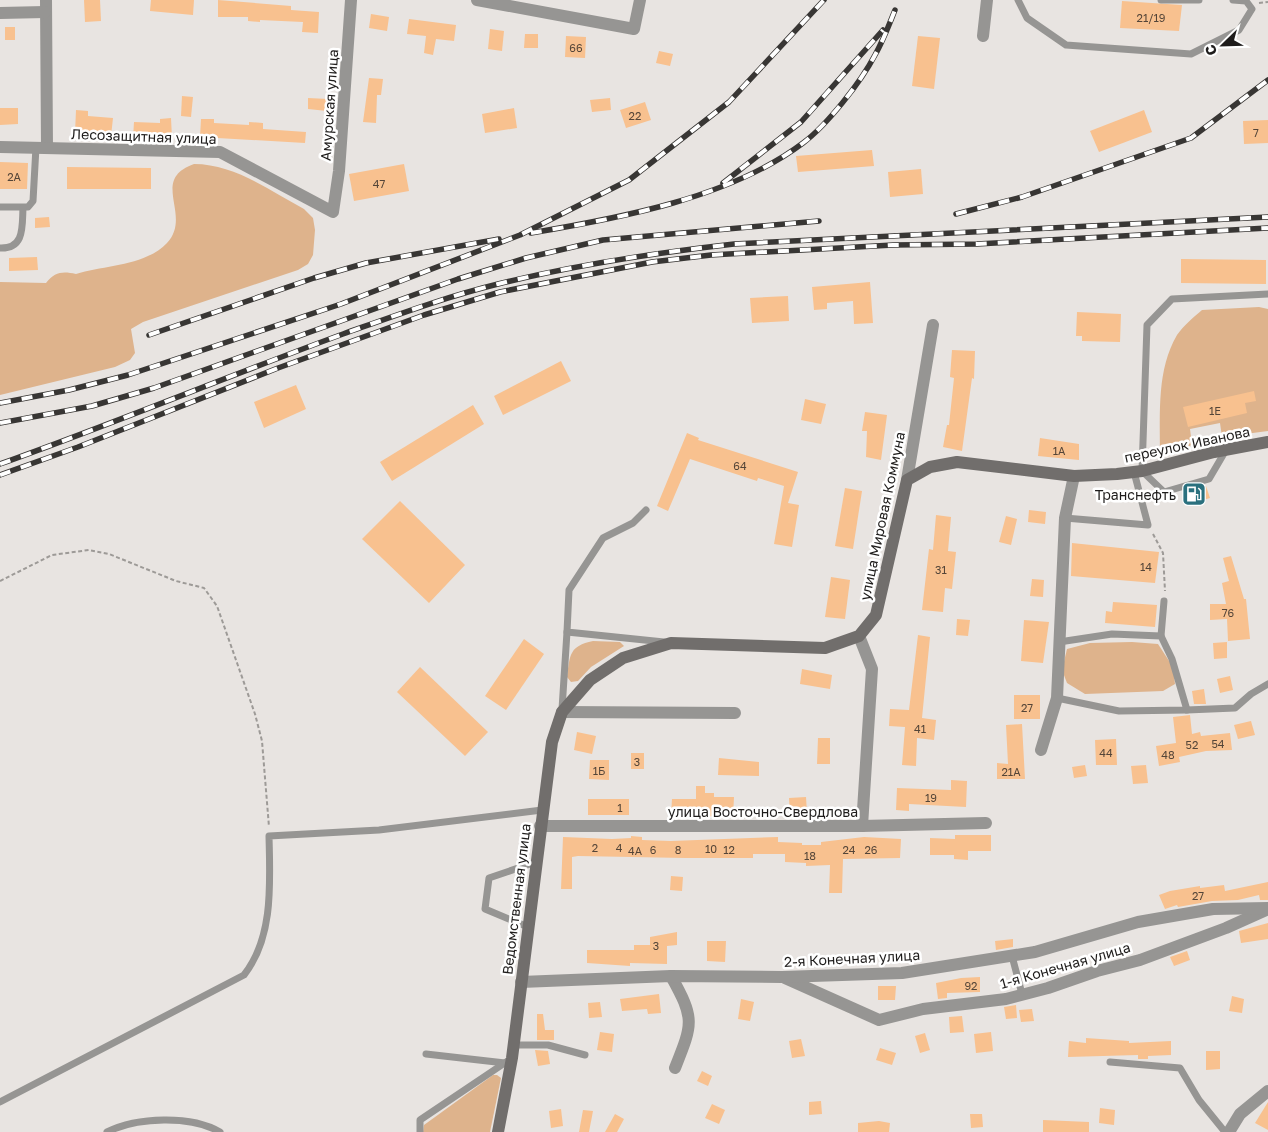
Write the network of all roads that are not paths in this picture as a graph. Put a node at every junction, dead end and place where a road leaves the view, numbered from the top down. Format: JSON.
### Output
{"nodes":[{"id":1,"x":351,"y":0,"type":"edge"},
{"id":2,"x":477,"y":0,"type":"edge"},
{"id":3,"x":640,"y":0,"type":"edge"},
{"id":4,"x":987,"y":0,"type":"edge"},
{"id":5,"x":1018,"y":0,"type":"edge"},
{"id":6,"x":1161,"y":0,"type":"edge"},
{"id":7,"x":1199,"y":0,"type":"edge"},
{"id":8,"x":1233,"y":0,"type":"edge"},
{"id":9,"x":45,"y":6,"type":"edge"},
{"id":10,"x":0,"y":13,"type":"edge"},
{"id":11,"x":984,"y":36,"type":"dead end"},
{"id":12,"x":0,"y":147,"type":"edge"},
{"id":13,"x":42,"y":147,"type":"junction"},
{"id":14,"x":0,"y":207,"type":"edge"},
{"id":15,"x":23,"y":208,"type":"junction"},
{"id":16,"x":333,"y":212,"type":"joint"},
{"id":17,"x":0,"y":248,"type":"edge"},
{"id":18,"x":1268,"y":294,"type":"edge"},
{"id":19,"x":933,"y":325,"type":"dead end"},
{"id":20,"x":1268,"y":442,"type":"edge"},
{"id":21,"x":1226,"y":450,"type":"junction"},
{"id":22,"x":1138,"y":471,"type":"junction"},
{"id":23,"x":1074,"y":476,"type":"junction"},
{"id":24,"x":907,"y":480,"type":"junction"},
{"id":25,"x":646,"y":510,"type":"dead end"},
{"id":26,"x":1066,"y":518,"type":"junction"},
{"id":27,"x":1164,"y":601,"type":"road end"},
{"id":28,"x":567,"y":632,"type":"junction"},
{"id":29,"x":859,"y":636,"type":"junction"},
{"id":30,"x":1161,"y":636,"type":"junction"},
{"id":31,"x":1059,"y":642,"type":"junction"},
{"id":32,"x":671,"y":643,"type":"junction"},
{"id":33,"x":1268,"y":684,"type":"edge"},
{"id":34,"x":1057,"y":698,"type":"junction"},
{"id":35,"x":1188,"y":710,"type":"junction"},
{"id":36,"x":562,"y":712,"type":"junction"},
{"id":37,"x":735,"y":713,"type":"dead end"},
{"id":38,"x":1041,"y":750,"type":"dead end"},
{"id":39,"x":542,"y":810,"type":"junction"},
{"id":40,"x":986,"y":823,"type":"dead end"},
{"id":41,"x":540,"y":826,"type":"junction"},
{"id":42,"x":862,"y":826,"type":"junction"},
{"id":43,"x":536,"y":862,"type":"junction"},
{"id":44,"x":1268,"y":909,"type":"edge"},
{"id":45,"x":528,"y":928,"type":"junction"},
{"id":46,"x":1012,"y":956,"type":"junction"},
{"id":47,"x":671,"y":976,"type":"junction"},
{"id":48,"x":782,"y":976,"type":"junction"},
{"id":49,"x":521,"y":982,"type":"junction"},
{"id":50,"x":1022,"y":994,"type":"junction"},
{"id":51,"x":514,"y":1045,"type":"junction"},
{"id":52,"x":426,"y":1054,"type":"dead end"},
{"id":53,"x":585,"y":1055,"type":"dead end"},
{"id":54,"x":508,"y":1061,"type":"junction"},
{"id":55,"x":1110,"y":1062,"type":"dead end"},
{"id":56,"x":675,"y":1068,"type":"dead end"},
{"id":57,"x":1268,"y":1092,"type":"edge"},
{"id":58,"x":0,"y":1102,"type":"edge"},
{"id":59,"x":107,"y":1132,"type":"edge"},
{"id":60,"x":220,"y":1132,"type":"edge"},
{"id":61,"x":420,"y":1132,"type":"edge"},
{"id":62,"x":498,"y":1132,"type":"edge"},
{"id":63,"x":1225,"y":1132,"type":"edge"},
{"id":64,"x":1229,"y":1132,"type":"edge"}],
"edges":[{"from":1,"to":16,"type":"street","name":"Амурская улица"},
{"from":2,"to":3,"type":"street"},
{"from":4,"to":11,"type":"street"},
{"from":5,"to":8,"type":"lane"},
{"from":6,"to":7,"type":"lane"},
{"from":9,"to":10,"type":"street"},
{"from":9,"to":13,"type":"street"},
{"from":12,"to":13,"type":"street","name":"Лесозащитная улица"},
{"from":13,"to":15,"type":"lane"},
{"from":13,"to":16,"type":"street","name":"Лесозащитная улица"},
{"from":14,"to":15,"type":"lane"},
{"from":15,"to":17,"type":"lane"},
{"from":18,"to":22,"type":"lane"},
{"from":19,"to":24,"type":"street","name":"улица Мировая Коммуна"},
{"from":20,"to":21,"type":"main road","name":"переулок Иванова"},
{"from":21,"to":22,"type":"main road","name":"переулок Иванова"},
{"from":21,"to":22,"type":"lane"},
{"from":22,"to":23,"type":"main road","name":"переулок Иванова"},
{"from":22,"to":26,"type":"lane"},
{"from":23,"to":24,"type":"main road","name":"переулок Иванова"},
{"from":23,"to":26,"type":"street"},
{"from":24,"to":29,"type":"main road","name":"улица Мировая Коммуна"},
{"from":25,"to":28,"type":"lane"},
{"from":26,"to":31,"type":"street"},
{"from":27,"to":30,"type":"lane"},
{"from":28,"to":32,"type":"lane"},
{"from":28,"to":36,"type":"lane"},
{"from":29,"to":32,"type":"main road","name":"Ведомственная улица"},
{"from":29,"to":42,"type":"street"},
{"from":30,"to":31,"type":"lane"},
{"from":30,"to":35,"type":"lane"},
{"from":31,"to":34,"type":"street"},
{"from":32,"to":36,"type":"main road","name":"Ведомственная улица"},
{"from":33,"to":35,"type":"lane"},
{"from":34,"to":35,"type":"lane"},
{"from":34,"to":38,"type":"street"},
{"from":36,"to":37,"type":"street"},
{"from":36,"to":39,"type":"main road","name":"Ведомственная улица"},
{"from":39,"to":41,"type":"main road","name":"Ведомственная улица"},
{"from":39,"to":58,"type":"lane"},
{"from":40,"to":42,"type":"street","name":"улица Восточно-Свердлова"},
{"from":41,"to":42,"type":"street","name":"улица Восточно-Свердлова"},
{"from":41,"to":43,"type":"main road","name":"Ведомственная улица"},
{"from":43,"to":45,"type":"main road","name":"Ведомственная улица"},
{"from":43,"to":45,"type":"lane"},
{"from":44,"to":46,"type":"street","name":"2-я Конечная улица"},
{"from":44,"to":50,"type":"street","name":"1-я Конечная улица"},
{"from":45,"to":49,"type":"main road","name":"Ведомственная улица"},
{"from":46,"to":48,"type":"street","name":"2-я Конечная улица"},
{"from":46,"to":50,"type":"lane"},
{"from":47,"to":48,"type":"street","name":"2-я Конечная улица"},
{"from":47,"to":49,"type":"street","name":"2-я Конечная улица"},
{"from":47,"to":56,"type":"street"},
{"from":48,"to":50,"type":"street","name":"1-я Конечная улица"},
{"from":49,"to":51,"type":"main road","name":"Ведомственная улица"},
{"from":51,"to":53,"type":"lane"},
{"from":51,"to":54,"type":"main road","name":"Ведомственная улица"},
{"from":52,"to":54,"type":"lane"},
{"from":54,"to":61,"type":"lane"},
{"from":54,"to":62,"type":"main road","name":"Ведомственная улица"},
{"from":55,"to":63,"type":"lane"},
{"from":57,"to":64,"type":"street"},
{"from":59,"to":60,"type":"lane"}]}
